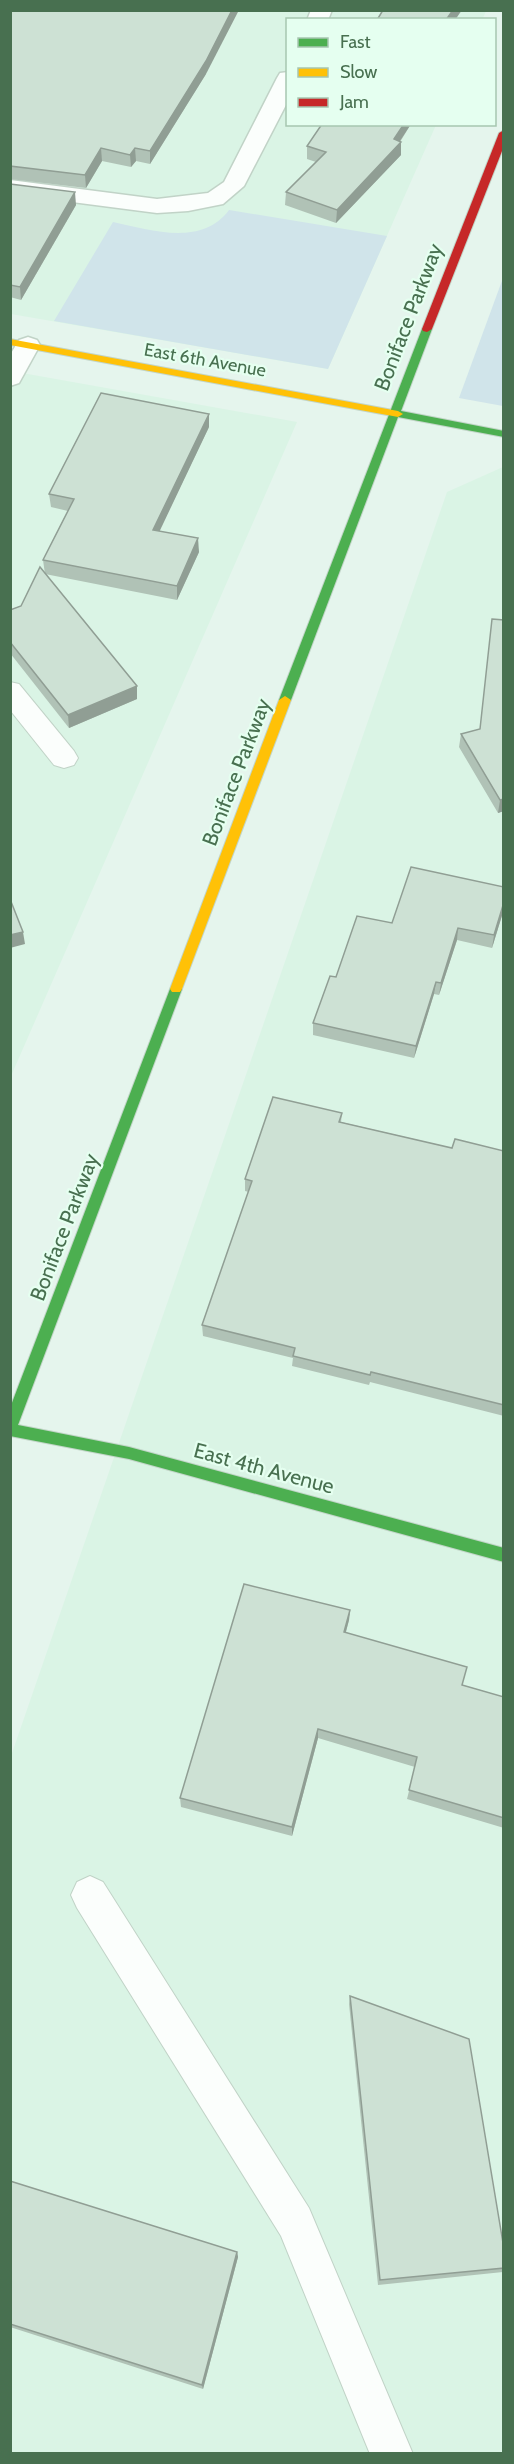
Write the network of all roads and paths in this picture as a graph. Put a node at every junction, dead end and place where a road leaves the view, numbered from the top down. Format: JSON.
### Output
{"nodes":[{"id":1,"x":286,"y":82,"type":"edge"},
{"id":2,"x":504,"y":133,"type":"edge"},
{"id":3,"x":10,"y":187,"type":"edge"},
{"id":4,"x":19,"y":344,"type":"edge"},
{"id":5,"x":10,"y":378,"type":"edge"},
{"id":6,"x":394,"y":412,"type":"junction"},
{"id":7,"x":504,"y":434,"type":"edge"},
{"id":8,"x":10,"y":691,"type":"edge"},
{"id":9,"x":64,"y":758,"type":"dead end"},
{"id":10,"x":10,"y":1429,"type":"edge"},
{"id":11,"x":504,"y":1555,"type":"edge"},
{"id":12,"x":90,"y":1894,"type":"dead end"},
{"id":13,"x":392,"y":2454,"type":"edge"}],
"edges":[{"from":1,"to":3,"type":"street"},
{"from":2,"to":6,"type":"main road","name":"Boniface Parkway"},
{"from":4,"to":5,"type":"street"},
{"from":4,"to":6,"type":"main road","name":"East 6th Avenue"},
{"from":6,"to":7,"type":"main road","name":"East 6th Avenue"},
{"from":6,"to":10,"type":"main road","name":"Boniface Parkway"},
{"from":8,"to":9,"type":"lane"},
{"from":10,"to":11,"type":"main road","name":"East 4th Avenue"},
{"from":12,"to":13,"type":"lane"}]}
